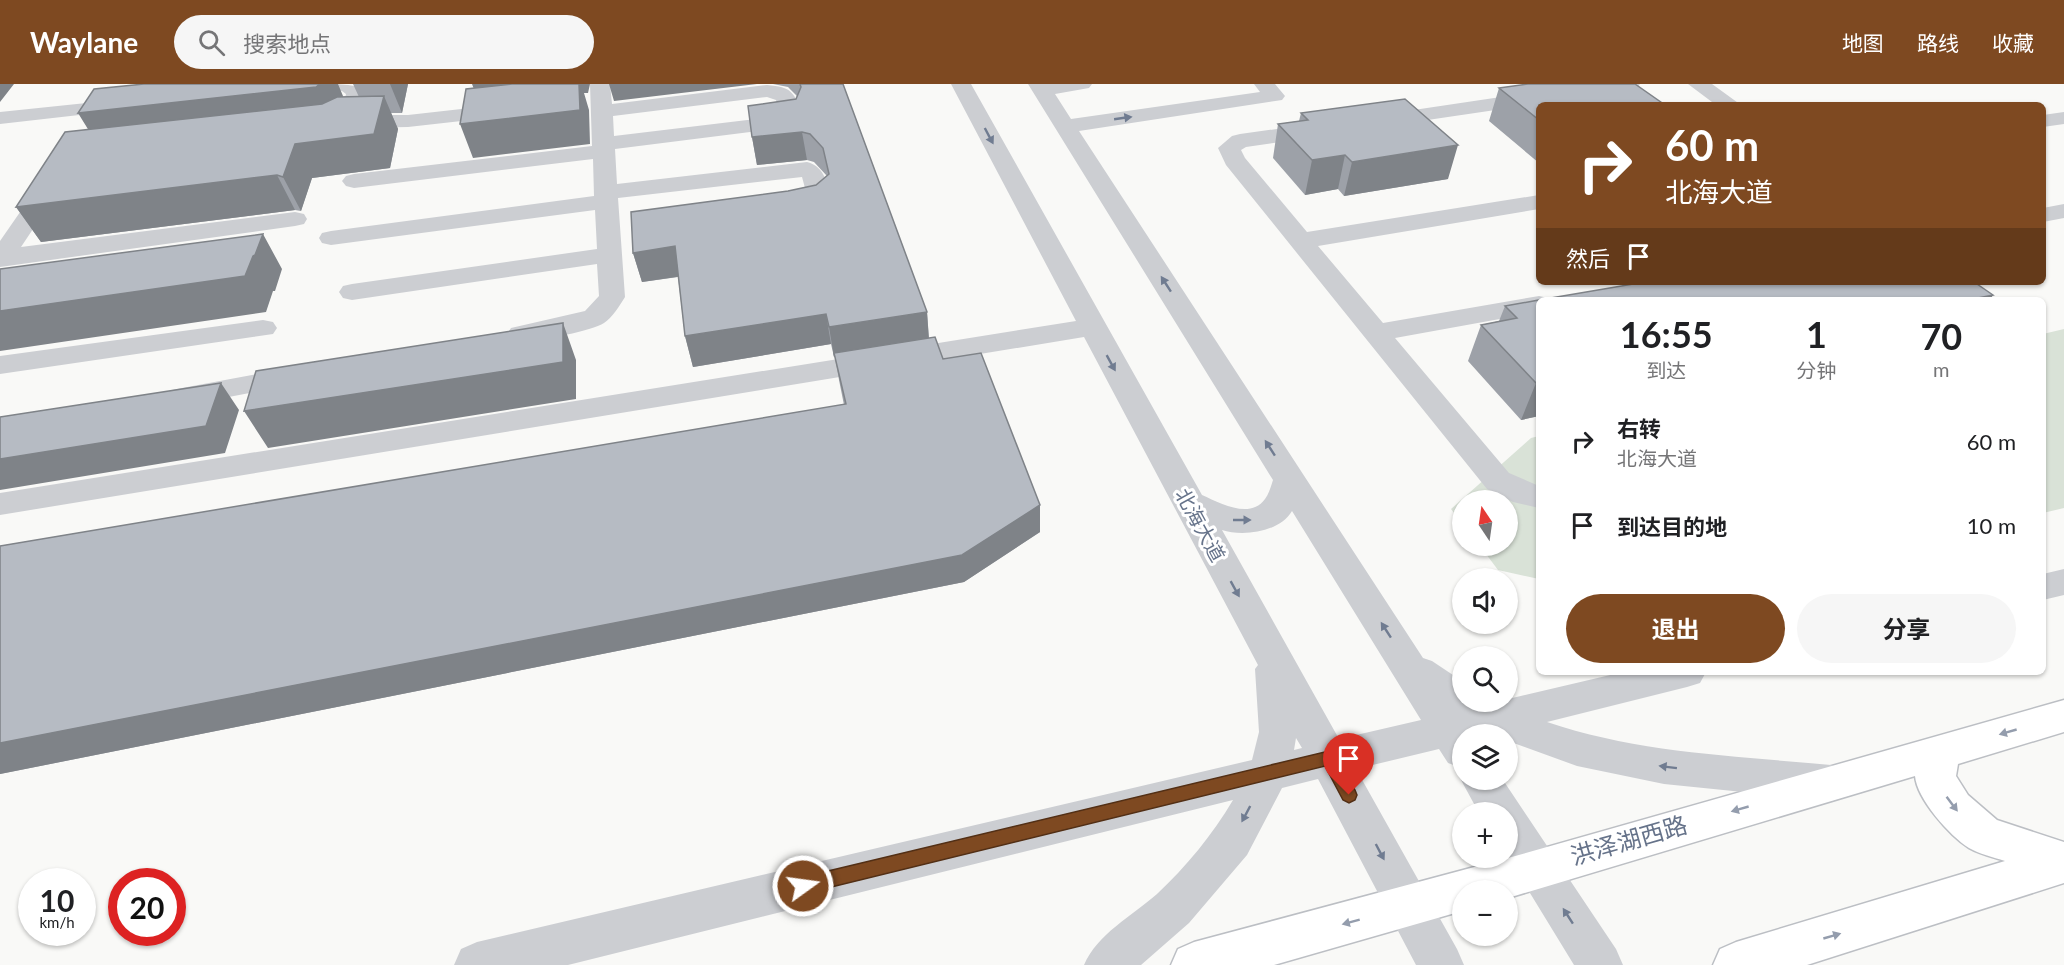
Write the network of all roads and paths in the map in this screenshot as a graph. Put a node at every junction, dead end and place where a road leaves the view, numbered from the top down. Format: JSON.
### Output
{"nodes":[{"id":1,"x":100,"y":84,"type":"edge"},
{"id":2,"x":334,"y":84,"type":"edge"},
{"id":3,"x":961,"y":84,"type":"edge"},
{"id":4,"x":1082,"y":84,"type":"edge"},
{"id":5,"x":1630,"y":84,"type":"edge"},
{"id":6,"x":1701,"y":84,"type":"edge"},
{"id":7,"x":1040,"y":87,"type":"edge"},
{"id":8,"x":1269,"y":90,"type":"edge"},
{"id":9,"x":595,"y":99,"type":"edge"},
{"id":10,"x":1726,"y":102,"type":"edge"},
{"id":11,"x":145,"y":103,"type":"edge"},
{"id":12,"x":86,"y":109,"type":"junction"},
{"id":13,"x":522,"y":109,"type":"edge"},
{"id":14,"x":0,"y":118,"type":"edge"},
{"id":15,"x":2064,"y":118,"type":"edge"},
{"id":16,"x":2046,"y":121,"type":"edge"},
{"id":17,"x":349,"y":122,"type":"junction"},
{"id":18,"x":1065,"y":126,"type":"junction"},
{"id":19,"x":314,"y":130,"type":"edge"},
{"id":20,"x":1308,"y":131,"type":"junction"},
{"id":21,"x":71,"y":135,"type":"edge"},
{"id":22,"x":604,"y":148,"type":"junction"},
{"id":23,"x":60,"y":160,"type":"edge"},
{"id":24,"x":354,"y":181,"type":"dead end"},
{"id":25,"x":607,"y":197,"type":"junction"},
{"id":26,"x":1536,"y":202,"type":"edge"},
{"id":27,"x":2064,"y":211,"type":"edge"},
{"id":28,"x":770,"y":214,"type":"edge"},
{"id":29,"x":2046,"y":214,"type":"edge"},
{"id":30,"x":296,"y":219,"type":"dead end"},
{"id":31,"x":331,"y":238,"type":"dead end"},
{"id":32,"x":617,"y":241,"type":"junction"},
{"id":33,"x":1300,"y":241,"type":"junction"},
{"id":34,"x":1,"y":258,"type":"edge"},
{"id":35,"x":352,"y":292,"type":"dead end"},
{"id":36,"x":1536,"y":305,"type":"edge"},
{"id":37,"x":1092,"y":327,"type":"junction"},
{"id":38,"x":263,"y":328,"type":"dead end"},
{"id":39,"x":1376,"y":333,"type":"junction"},
{"id":40,"x":502,"y":338,"type":"edge"},
{"id":41,"x":0,"y":365,"type":"edge"},
{"id":42,"x":315,"y":372,"type":"edge"},
{"id":43,"x":152,"y":402,"type":"edge"},
{"id":44,"x":1290,"y":478,"type":"junction"},
{"id":45,"x":1536,"y":496,"type":"edge"},
{"id":46,"x":1188,"y":502,"type":"junction"},
{"id":47,"x":0,"y":504,"type":"edge"},
{"id":48,"x":2064,"y":582,"type":"edge"},
{"id":49,"x":2046,"y":586,"type":"edge"},
{"id":50,"x":1273,"y":658,"type":"junction"},
{"id":51,"x":1673,"y":675,"type":"edge"},
{"id":52,"x":2064,"y":716,"type":"edge"},
{"id":53,"x":1466,"y":720,"type":"edge"},
{"id":54,"x":1940,"y":752,"type":"junction"},
{"id":55,"x":1329,"y":758,"type":"junction"},
{"id":56,"x":1269,"y":772,"type":"junction"},
{"id":57,"x":1831,"y":783,"type":"junction"},
{"id":58,"x":1518,"y":837,"type":"edge"},
{"id":59,"x":2064,"y":862,"type":"edge"},
{"id":60,"x":1537,"y":868,"type":"junction"},
{"id":61,"x":1409,"y":906,"type":"junction"},
{"id":62,"x":1778,"y":958,"type":"edge"},
{"id":63,"x":477,"y":965,"type":"edge"},
{"id":64,"x":1107,"y":965,"type":"edge"},
{"id":65,"x":1194,"y":965,"type":"edge"},
{"id":66,"x":1441,"y":965,"type":"edge"},
{"id":67,"x":1600,"y":965,"type":"edge"},
{"id":68,"x":1736,"y":965,"type":"edge"}],
"edges":[{"from":1,"to":12,"type":"street"},
{"from":2,"to":17,"type":"street"},
{"from":3,"to":37,"type":"street","name":"北海大道","one_way":true},
{"from":4,"to":7,"type":"street"},
{"from":5,"to":20,"type":"street"},
{"from":6,"to":10,"type":"street"},
{"from":7,"to":18,"type":"street"},
{"from":18,"to":8,"type":"street","one_way":true},
{"from":8,"to":20,"type":"street"},
{"from":9,"to":22,"type":"street"},
{"from":9,"to":22,"type":"street"},
{"from":11,"to":12,"type":"street"},
{"from":12,"to":14,"type":"street"},
{"from":12,"to":21,"type":"street"},
{"from":13,"to":17,"type":"street"},
{"from":15,"to":16,"type":"street"},
{"from":17,"to":19,"type":"street"},
{"from":44,"to":18,"type":"street","one_way":true},
{"from":20,"to":33,"type":"street"},
{"from":22,"to":24,"type":"street"},
{"from":22,"to":25,"type":"street"},
{"from":23,"to":34,"type":"street"},
{"from":25,"to":28,"type":"street"},
{"from":25,"to":31,"type":"street"},
{"from":25,"to":32,"type":"street"},
{"from":26,"to":33,"type":"street"},
{"from":27,"to":29,"type":"street"},
{"from":30,"to":34,"type":"street"},
{"from":32,"to":35,"type":"street"},
{"from":32,"to":40,"type":"street"},
{"from":33,"to":39,"type":"street"},
{"from":36,"to":39,"type":"street"},
{"from":37,"to":46,"type":"street","name":"北海大道","one_way":true},
{"from":37,"to":47,"type":"street"},
{"from":38,"to":41,"type":"street"},
{"from":39,"to":45,"type":"street"},
{"from":42,"to":43,"type":"street"},
{"from":46,"to":44,"type":"street","one_way":true},
{"from":53,"to":44,"type":"street","one_way":true},
{"from":46,"to":50,"type":"street","name":"北海大道","one_way":true},
{"from":48,"to":49,"type":"street"},
{"from":50,"to":55,"type":"street","name":"北海大道"},
{"from":50,"to":56,"type":"street"},
{"from":51,"to":53,"type":"street"},
{"from":52,"to":54,"type":"main road","name":"洪泽湖西路","one_way":true},
{"from":53,"to":55,"type":"street"},
{"from":57,"to":53,"type":"street","one_way":true},
{"from":54,"to":57,"type":"main road","name":"洪泽湖西路"},
{"from":54,"to":59,"type":"main road","one_way":true},
{"from":55,"to":56,"type":"street"},
{"from":55,"to":61,"type":"street","name":"北海大道","one_way":true},
{"from":56,"to":63,"type":"street"},
{"from":56,"to":64,"type":"street","one_way":true},
{"from":57,"to":60,"type":"main road","name":"洪泽湖西路","one_way":true},
{"from":58,"to":60,"type":"street"},
{"from":62,"to":59,"type":"main road","one_way":true},
{"from":60,"to":61,"type":"main road","name":"洪泽湖西路"},
{"from":67,"to":60,"type":"street","one_way":true},
{"from":61,"to":65,"type":"main road","name":"洪泽湖西路","one_way":true},
{"from":61,"to":66,"type":"street","name":"北海大道"},
{"from":62,"to":68,"type":"main road"}]}
